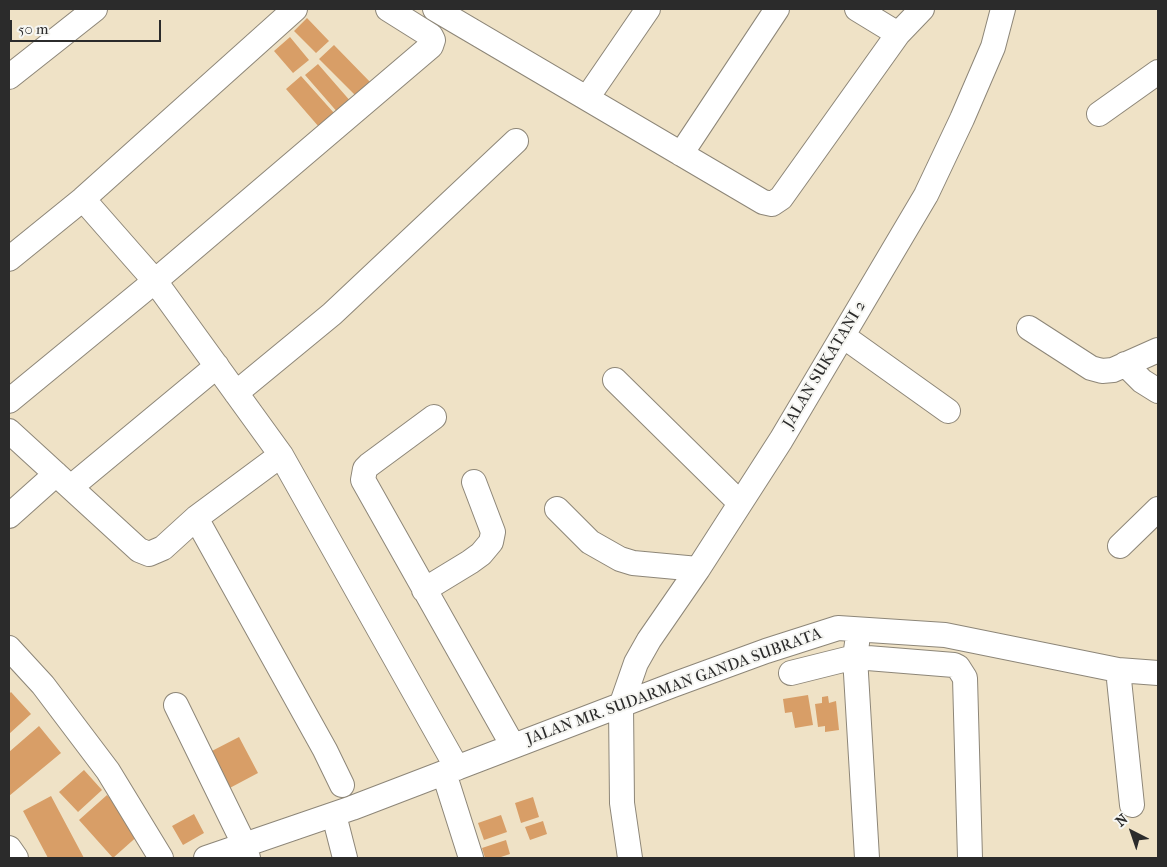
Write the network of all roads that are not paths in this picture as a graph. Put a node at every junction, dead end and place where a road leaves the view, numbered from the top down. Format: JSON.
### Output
{"nodes":[{"id":1,"x":94,"y":9,"type":"edge"},
{"id":2,"x":295,"y":9,"type":"edge"},
{"id":3,"x":388,"y":9,"type":"edge"},
{"id":4,"x":435,"y":9,"type":"edge"},
{"id":5,"x":648,"y":9,"type":"edge"},
{"id":6,"x":777,"y":9,"type":"edge"},
{"id":7,"x":857,"y":9,"type":"edge"},
{"id":8,"x":922,"y":9,"type":"edge"},
{"id":9,"x":1003,"y":9,"type":"edge"},
{"id":10,"x":898,"y":34,"type":"junction"},
{"id":11,"x":1158,"y":72,"type":"edge"},
{"id":12,"x":9,"y":77,"type":"edge"},
{"id":13,"x":587,"y":98,"type":"junction"},
{"id":14,"x":1099,"y":114,"type":"dead end"},
{"id":15,"x":516,"y":141,"type":"dead end"},
{"id":16,"x":681,"y":154,"type":"junction"},
{"id":17,"x":83,"y":199,"type":"junction"},
{"id":18,"x":9,"y":259,"type":"edge"},
{"id":19,"x":155,"y":281,"type":"junction"},
{"id":20,"x":1029,"y":328,"type":"dead end"},
{"id":21,"x":842,"y":336,"type":"junction"},
{"id":22,"x":1158,"y":350,"type":"edge"},
{"id":23,"x":1125,"y":364,"type":"junction"},
{"id":24,"x":218,"y":366,"type":"junction"},
{"id":25,"x":615,"y":380,"type":"dead end"},
{"id":26,"x":1158,"y":391,"type":"edge"},
{"id":27,"x":236,"y":393,"type":"junction"},
{"id":28,"x":9,"y":401,"type":"edge"},
{"id":29,"x":948,"y":411,"type":"dead end"},
{"id":30,"x":434,"y":417,"type":"dead end"},
{"id":31,"x":10,"y":433,"type":"edge"},
{"id":32,"x":281,"y":455,"type":"junction"},
{"id":33,"x":64,"y":481,"type":"junction"},
{"id":34,"x":474,"y":482,"type":"dead end"},
{"id":35,"x":740,"y":503,"type":"junction"},
{"id":36,"x":1158,"y":508,"type":"edge"},
{"id":37,"x":556,"y":509,"type":"dead end"},
{"id":38,"x":9,"y":516,"type":"edge"},
{"id":39,"x":196,"y":518,"type":"junction"},
{"id":40,"x":1120,"y":546,"type":"dead end"},
{"id":41,"x":698,"y":568,"type":"junction"},
{"id":42,"x":424,"y":590,"type":"junction"},
{"id":43,"x":858,"y":628,"type":"junction"},
{"id":44,"x":9,"y":648,"type":"edge"},
{"id":45,"x":855,"y":657,"type":"junction"},
{"id":46,"x":1118,"y":670,"type":"junction"},
{"id":47,"x":791,"y":673,"type":"dead end"},
{"id":48,"x":1158,"y":673,"type":"edge"},
{"id":49,"x":176,"y":705,"type":"dead end"},
{"id":50,"x":621,"y":706,"type":"junction"},
{"id":51,"x":513,"y":746,"type":"junction"},
{"id":52,"x":450,"y":770,"type":"junction"},
{"id":53,"x":342,"y":785,"type":"dead end"},
{"id":54,"x":1132,"y":805,"type":"dead end"},
{"id":55,"x":334,"y":814,"type":"junction"},
{"id":56,"x":9,"y":848,"type":"edge"},
{"id":57,"x":246,"y":851,"type":"edge"},
{"id":58,"x":16,"y":858,"type":"edge"},
{"id":59,"x":161,"y":858,"type":"edge"},
{"id":60,"x":206,"y":858,"type":"edge"},
{"id":61,"x":345,"y":858,"type":"edge"},
{"id":62,"x":471,"y":858,"type":"edge"},
{"id":63,"x":630,"y":858,"type":"edge"},
{"id":64,"x":867,"y":858,"type":"edge"},
{"id":65,"x":970,"y":858,"type":"edge"}],
"edges":[{"from":1,"to":12,"type":"street"},
{"from":2,"to":17,"type":"street"},
{"from":3,"to":19,"type":"street"},
{"from":4,"to":13,"type":"street"},
{"from":5,"to":13,"type":"street"},
{"from":6,"to":16,"type":"street"},
{"from":7,"to":10,"type":"street"},
{"from":8,"to":10,"type":"street"},
{"from":9,"to":21,"type":"street","name":"JALAN SUKATANI 2"},
{"from":10,"to":16,"type":"street"},
{"from":11,"to":14,"type":"street"},
{"from":13,"to":16,"type":"street"},
{"from":15,"to":27,"type":"street"},
{"from":17,"to":18,"type":"street"},
{"from":17,"to":19,"type":"street"},
{"from":19,"to":24,"type":"street"},
{"from":19,"to":28,"type":"street"},
{"from":20,"to":23,"type":"street"},
{"from":21,"to":29,"type":"street"},
{"from":21,"to":35,"type":"street","name":"JALAN SUKATANI 2"},
{"from":22,"to":23,"type":"street"},
{"from":23,"to":26,"type":"street"},
{"from":24,"to":27,"type":"street"},
{"from":24,"to":33,"type":"street"},
{"from":25,"to":35,"type":"street"},
{"from":27,"to":32,"type":"street"},
{"from":30,"to":42,"type":"street"},
{"from":31,"to":33,"type":"street"},
{"from":32,"to":39,"type":"street"},
{"from":32,"to":52,"type":"street"},
{"from":33,"to":38,"type":"street"},
{"from":33,"to":39,"type":"street"},
{"from":34,"to":42,"type":"street"},
{"from":35,"to":41,"type":"street","name":"JALAN SUKATANI 2"},
{"from":36,"to":40,"type":"street"},
{"from":37,"to":41,"type":"street"},
{"from":39,"to":53,"type":"street"},
{"from":41,"to":50,"type":"street","name":"JALAN SUKATANI 2"},
{"from":42,"to":51,"type":"street"},
{"from":43,"to":45,"type":"street"},
{"from":43,"to":46,"type":"street","name":"JALAN MR. SUDARMAN GANDA SUBRATA"},
{"from":43,"to":50,"type":"street","name":"JALAN MR. SUDARMAN GANDA SUBRATA"},
{"from":44,"to":59,"type":"street"},
{"from":45,"to":47,"type":"street"},
{"from":45,"to":64,"type":"street"},
{"from":45,"to":65,"type":"street"},
{"from":46,"to":48,"type":"street","name":"JALAN MR. SUDARMAN GANDA SUBRATA"},
{"from":46,"to":54,"type":"street"},
{"from":49,"to":57,"type":"street"},
{"from":50,"to":51,"type":"street","name":"JALAN MR. SUDARMAN GANDA SUBRATA"},
{"from":50,"to":63,"type":"street","name":"JALAN SUKATANI 2"},
{"from":51,"to":52,"type":"street","name":"JALAN MR. SUDARMAN GANDA SUBRATA"},
{"from":52,"to":55,"type":"street","name":"JALAN MR. SUDARMAN GANDA SUBRATA"},
{"from":52,"to":62,"type":"street"},
{"from":55,"to":57,"type":"street","name":"JALAN MR. SUDARMAN GANDA SUBRATA"},
{"from":55,"to":61,"type":"street"},
{"from":56,"to":58,"type":"street"},
{"from":57,"to":60,"type":"street","name":"JALAN MR. SUDARMAN GANDA SUBRATA"}]}
